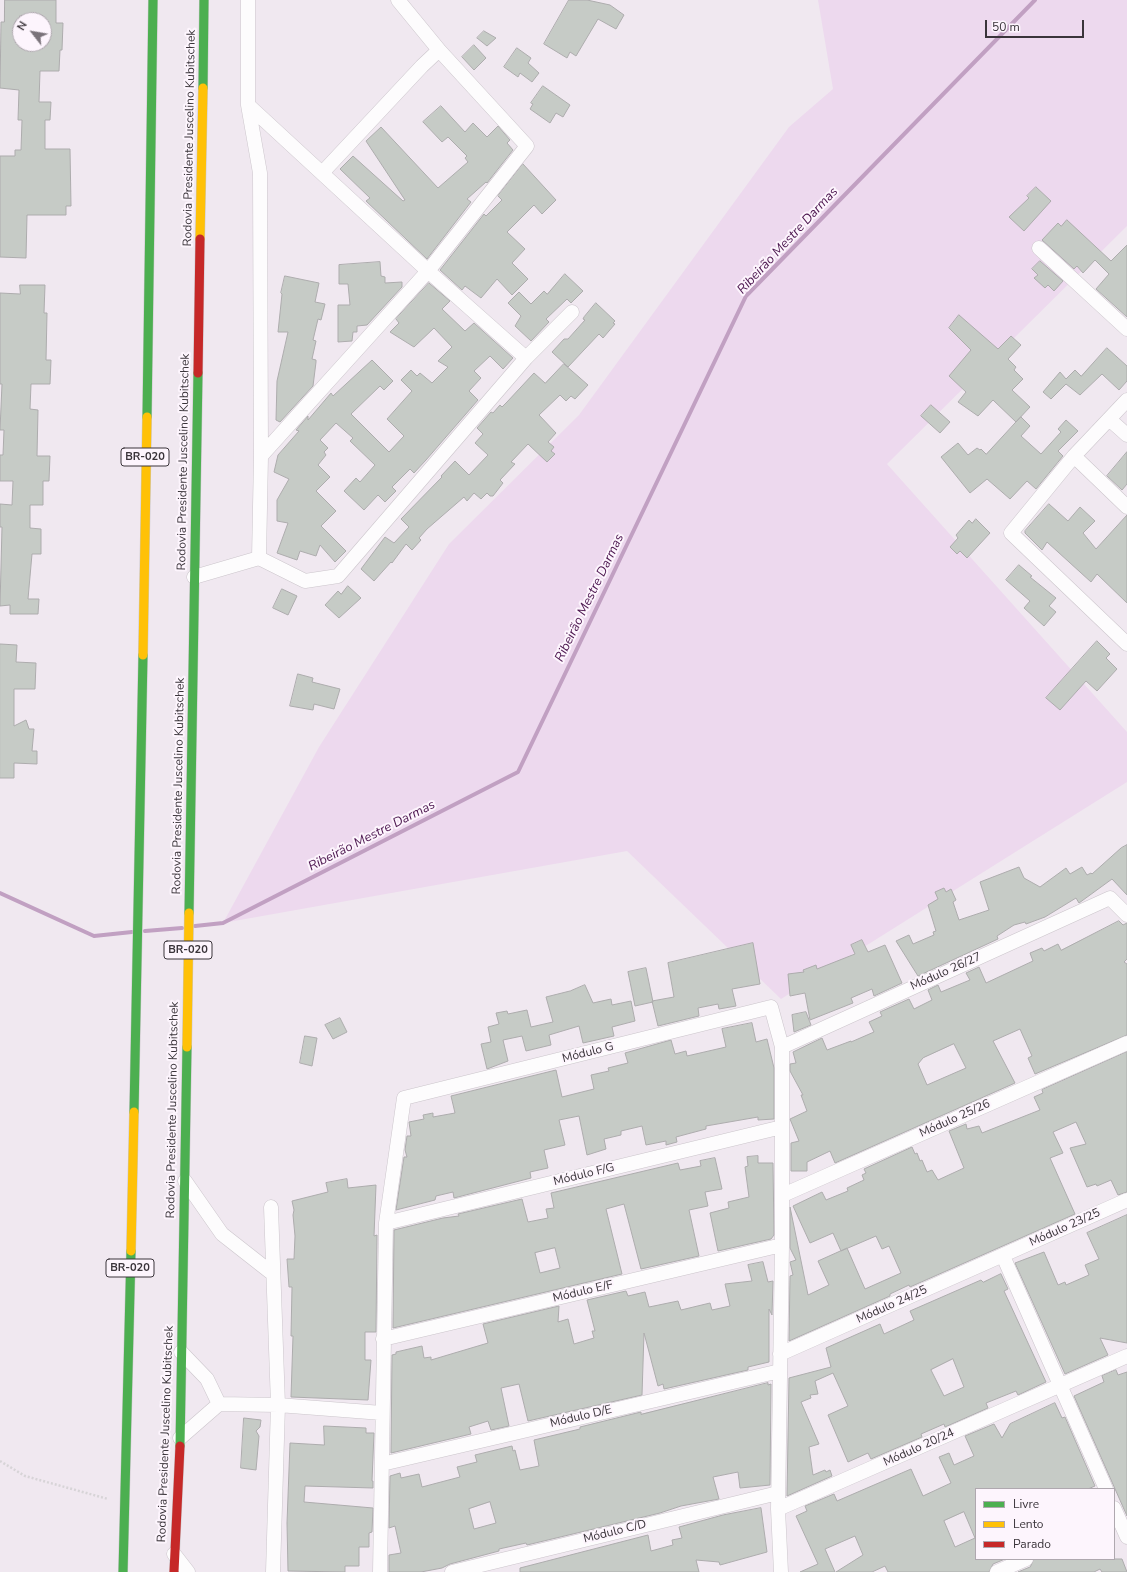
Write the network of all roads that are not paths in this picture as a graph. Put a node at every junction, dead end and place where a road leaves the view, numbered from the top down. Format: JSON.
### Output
{"nodes":[{"id":1,"x":153,"y":0,"type":"edge"},
{"id":2,"x":204,"y":0,"type":"edge"},
{"id":3,"x":248,"y":0,"type":"edge"},
{"id":4,"x":398,"y":0,"type":"edge"},
{"id":5,"x":439,"y":50,"type":"junction"},
{"id":6,"x":248,"y":105,"type":"junction"},
{"id":7,"x":322,"y":173,"type":"junction"},
{"id":8,"x":1039,"y":248,"type":"dead end"},
{"id":9,"x":428,"y":270,"type":"junction"},
{"id":10,"x":572,"y":312,"type":"dead end"},
{"id":11,"x":1127,"y":329,"type":"edge"},
{"id":12,"x":526,"y":358,"type":"junction"},
{"id":13,"x":1127,"y":400,"type":"edge"},
{"id":14,"x":1109,"y":419,"type":"junction"},
{"id":15,"x":1127,"y":435,"type":"edge"},
{"id":16,"x":261,"y":456,"type":"junction"},
{"id":17,"x":1074,"y":456,"type":"junction"},
{"id":18,"x":1127,"y":507,"type":"edge"},
{"id":19,"x":259,"y":558,"type":"junction"},
{"id":20,"x":194,"y":578,"type":"junction"},
{"id":21,"x":1127,"y":644,"type":"edge"},
{"id":22,"x":1127,"y":915,"type":"edge"},
{"id":23,"x":1127,"y":1043,"type":"edge"},
{"id":24,"x":782,"y":1047,"type":"junction"},
{"id":25,"x":782,"y":1127,"type":"junction"},
{"id":26,"x":184,"y":1180,"type":"junction"},
{"id":27,"x":783,"y":1195,"type":"junction"},
{"id":28,"x":1127,"y":1200,"type":"edge"},
{"id":29,"x":271,"y":1207,"type":"dead end"},
{"id":30,"x":386,"y":1223,"type":"junction"},
{"id":31,"x":782,"y":1245,"type":"junction"},
{"id":32,"x":1003,"y":1256,"type":"junction"},
{"id":33,"x":273,"y":1274,"type":"junction"},
{"id":34,"x":383,"y":1339,"type":"junction"},
{"id":35,"x":181,"y":1352,"type":"junction"},
{"id":36,"x":780,"y":1354,"type":"junction"},
{"id":37,"x":1127,"y":1356,"type":"edge"},
{"id":38,"x":780,"y":1371,"type":"junction"},
{"id":39,"x":1060,"y":1386,"type":"junction"},
{"id":40,"x":219,"y":1404,"type":"junction"},
{"id":41,"x":278,"y":1405,"type":"junction"},
{"id":42,"x":382,"y":1413,"type":"junction"},
{"id":43,"x":180,"y":1438,"type":"junction"},
{"id":44,"x":382,"y":1464,"type":"junction"},
{"id":45,"x":1106,"y":1488,"type":"edge"},
{"id":46,"x":778,"y":1493,"type":"junction"},
{"id":47,"x":778,"y":1509,"type":"junction"},
{"id":48,"x":1118,"y":1515,"type":"edge"},
{"id":49,"x":1127,"y":1537,"type":"edge"},
{"id":50,"x":174,"y":1554,"type":"junction"},
{"id":51,"x":1024,"y":1560,"type":"edge"},
{"id":52,"x":123,"y":1572,"type":"edge"},
{"id":53,"x":174,"y":1572,"type":"edge"},
{"id":54,"x":188,"y":1572,"type":"edge"},
{"id":55,"x":273,"y":1572,"type":"edge"},
{"id":56,"x":380,"y":1572,"type":"edge"},
{"id":57,"x":452,"y":1572,"type":"edge"},
{"id":58,"x":781,"y":1572,"type":"edge"},
{"id":59,"x":996,"y":1572,"type":"edge"}],
"edges":[{"from":1,"to":52,"type":"highway","number":"BR-020"},
{"from":2,"to":20,"type":"highway","name":"Rodovia Presidente Juscelino Kubitschek","number":"BR-020"},
{"from":3,"to":6,"type":"street"},
{"from":4,"to":5,"type":"street"},
{"from":5,"to":7,"type":"street"},
{"from":5,"to":9,"type":"street"},
{"from":6,"to":7,"type":"street"},
{"from":6,"to":16,"type":"street"},
{"from":7,"to":9,"type":"street"},
{"from":8,"to":11,"type":"street"},
{"from":9,"to":12,"type":"street"},
{"from":9,"to":16,"type":"street"},
{"from":10,"to":12,"type":"street"},
{"from":12,"to":19,"type":"street"},
{"from":13,"to":14,"type":"street"},
{"from":14,"to":15,"type":"street"},
{"from":14,"to":17,"type":"street"},
{"from":16,"to":19,"type":"street"},
{"from":17,"to":18,"type":"street"},
{"from":17,"to":21,"type":"street"},
{"from":19,"to":20,"type":"street"},
{"from":20,"to":26,"type":"highway","name":"Rodovia Presidente Juscelino Kubitschek","number":"BR-020"},
{"from":22,"to":24,"type":"street","name":"Módulo 26/27"},
{"from":23,"to":27,"type":"street","name":"Módulo 25/26"},
{"from":24,"to":25,"type":"street"},
{"from":24,"to":30,"type":"street","name":"Módulo G"},
{"from":25,"to":27,"type":"street"},
{"from":25,"to":30,"type":"street","name":"Módulo F/G"},
{"from":26,"to":33,"type":"street"},
{"from":26,"to":35,"type":"highway","name":"Rodovia Presidente Juscelino Kubitschek","number":"BR-020"},
{"from":27,"to":31,"type":"street"},
{"from":28,"to":32,"type":"street","name":"Módulo 23/25"},
{"from":29,"to":33,"type":"street"},
{"from":30,"to":34,"type":"street"},
{"from":31,"to":34,"type":"street","name":"Módulo E/F"},
{"from":31,"to":36,"type":"street"},
{"from":32,"to":36,"type":"street","name":"Módulo 24/25"},
{"from":32,"to":39,"type":"street"},
{"from":33,"to":41,"type":"street"},
{"from":34,"to":42,"type":"street"},
{"from":35,"to":40,"type":"street"},
{"from":35,"to":43,"type":"highway","name":"Rodovia Presidente Juscelino Kubitschek","number":"BR-020"},
{"from":36,"to":38,"type":"street"},
{"from":37,"to":39,"type":"street","name":"Módulo 20/24"},
{"from":38,"to":44,"type":"street","name":"Módulo D/E"},
{"from":38,"to":46,"type":"street"},
{"from":39,"to":45,"type":"street"},
{"from":39,"to":47,"type":"street","name":"Módulo 20/24"},
{"from":40,"to":41,"type":"street"},
{"from":40,"to":43,"type":"street"},
{"from":41,"to":42,"type":"street"},
{"from":41,"to":55,"type":"street"},
{"from":42,"to":44,"type":"street"},
{"from":43,"to":50,"type":"highway","name":"Rodovia Presidente Juscelino Kubitschek","number":"BR-020"},
{"from":44,"to":56,"type":"street"},
{"from":46,"to":47,"type":"street"},
{"from":46,"to":57,"type":"street","name":"Módulo C/D"},
{"from":47,"to":58,"type":"street"},
{"from":48,"to":49,"type":"street"},
{"from":50,"to":53,"type":"highway","name":"Rodovia Presidente Juscelino Kubitschek","number":"BR-020"},
{"from":50,"to":54,"type":"street"},
{"from":51,"to":59,"type":"street"}]}
